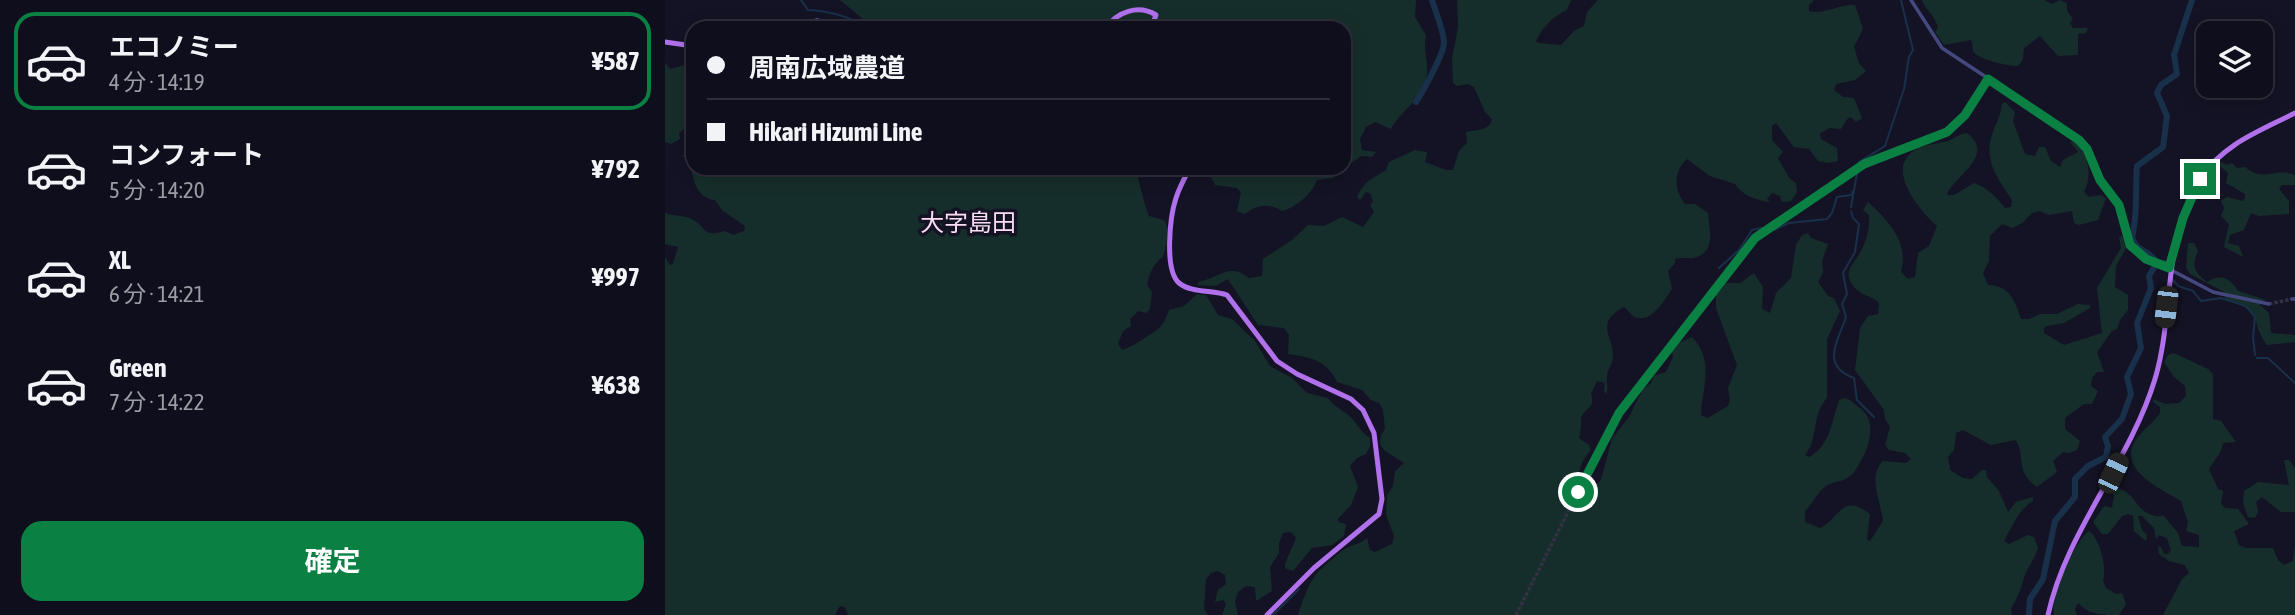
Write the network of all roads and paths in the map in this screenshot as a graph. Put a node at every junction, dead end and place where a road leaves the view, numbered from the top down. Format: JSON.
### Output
{"nodes":[{"id":1,"x":1911,"y":0,"type":"edge"},
{"id":2,"x":1112,"y":21,"type":"edge"},
{"id":3,"x":1154,"y":21,"type":"edge"},
{"id":4,"x":665,"y":42,"type":"edge"},
{"id":5,"x":686,"y":45,"type":"edge"},
{"id":6,"x":1988,"y":79,"type":"junction"},
{"id":7,"x":2295,"y":113,"type":"edge"},
{"id":8,"x":1187,"y":175,"type":"edge"},
{"id":9,"x":2169,"y":268,"type":"junction"},
{"id":10,"x":2269,"y":304,"type":"tunnel mouth"},
{"id":11,"x":1578,"y":492,"type":"tunnel mouth"},
{"id":12,"x":1267,"y":615,"type":"edge"},
{"id":13,"x":2048,"y":615,"type":"edge"}],
"edges":[{"from":1,"to":6,"type":"street"},
{"from":2,"to":3,"type":"main road"},
{"from":4,"to":5,"type":"main road"},
{"from":6,"to":9,"type":"street"},
{"from":6,"to":11,"type":"street"},
{"from":7,"to":9,"type":"main road"},
{"from":8,"to":12,"type":"main road"},
{"from":9,"to":10,"type":"street"},
{"from":9,"to":13,"type":"main road"}]}
